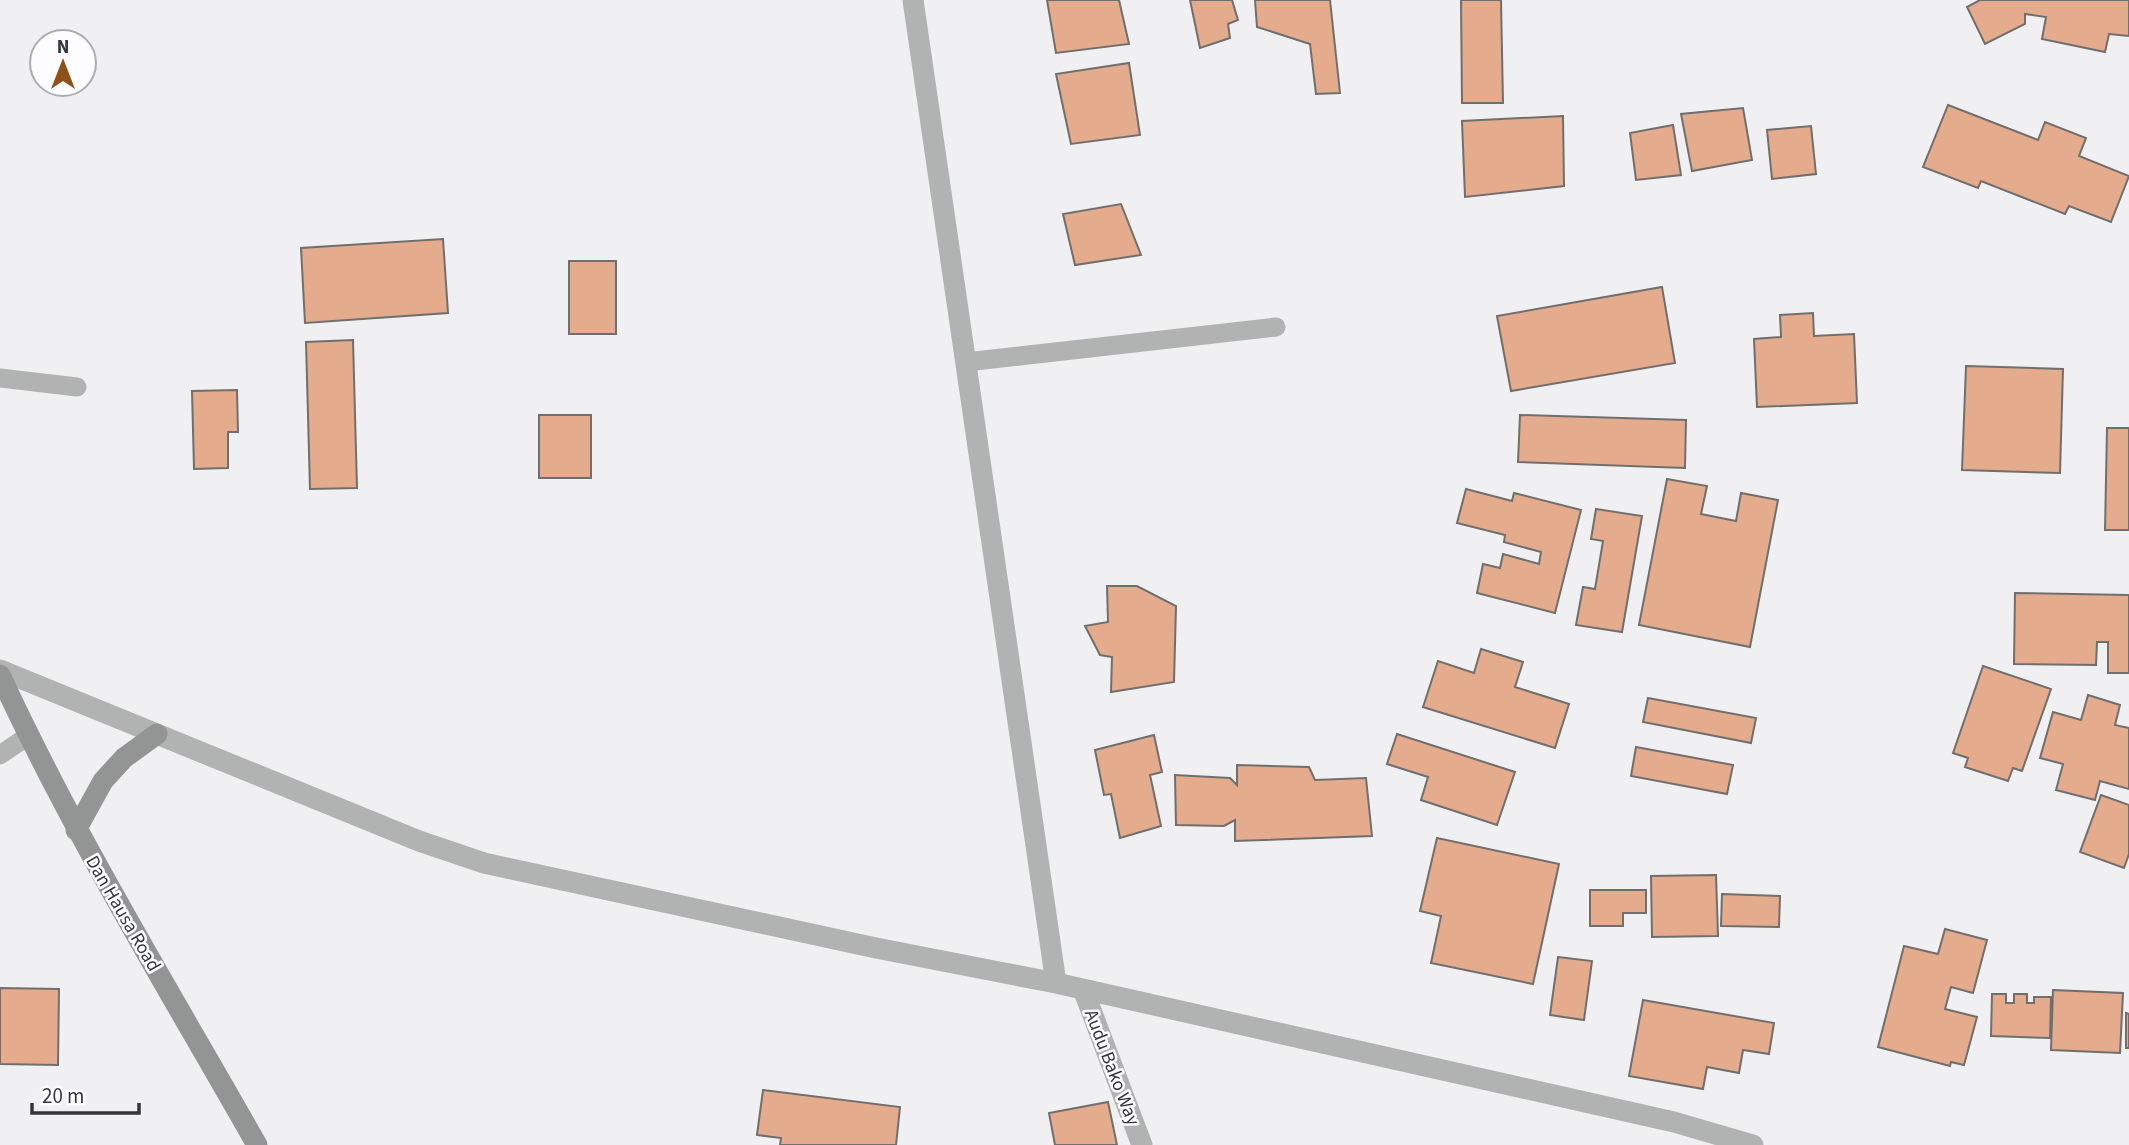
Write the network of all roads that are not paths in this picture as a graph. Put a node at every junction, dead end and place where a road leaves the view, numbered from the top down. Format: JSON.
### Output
{"nodes":[{"id":1,"x":913,"y":0,"type":"edge"},
{"id":2,"x":1276,"y":327,"type":"dead end"},
{"id":3,"x":966,"y":362,"type":"junction"},
{"id":4,"x":0,"y":378,"type":"edge"},
{"id":5,"x":77,"y":387,"type":"dead end"},
{"id":6,"x":0,"y":670,"type":"edge"},
{"id":7,"x":0,"y":675,"type":"edge"},
{"id":8,"x":157,"y":734,"type":"junction"},
{"id":9,"x":28,"y":736,"type":"junction"},
{"id":10,"x":0,"y":755,"type":"edge"},
{"id":11,"x":76,"y":830,"type":"junction"},
{"id":12,"x":1056,"y":983,"type":"junction"},
{"id":13,"x":1083,"y":989,"type":"junction"},
{"id":14,"x":257,"y":1145,"type":"edge"},
{"id":15,"x":1142,"y":1145,"type":"edge"},
{"id":16,"x":1753,"y":1145,"type":"edge"}],
"edges":[{"from":1,"to":3,"type":"street"},
{"from":2,"to":3,"type":"lane"},
{"from":3,"to":12,"type":"street"},
{"from":4,"to":5,"type":"lane"},
{"from":6,"to":8,"type":"street"},
{"from":7,"to":9,"type":"street","name":"Dan Hausa Road"},
{"from":8,"to":11,"type":"street"},
{"from":8,"to":12,"type":"street"},
{"from":9,"to":10,"type":"lane"},
{"from":9,"to":11,"type":"street","name":"Dan Hausa Road"},
{"from":11,"to":14,"type":"street","name":"Dan Hausa Road"},
{"from":12,"to":13,"type":"street"},
{"from":13,"to":15,"type":"street","name":"Audu Bako Way"},
{"from":13,"to":16,"type":"street"}]}
